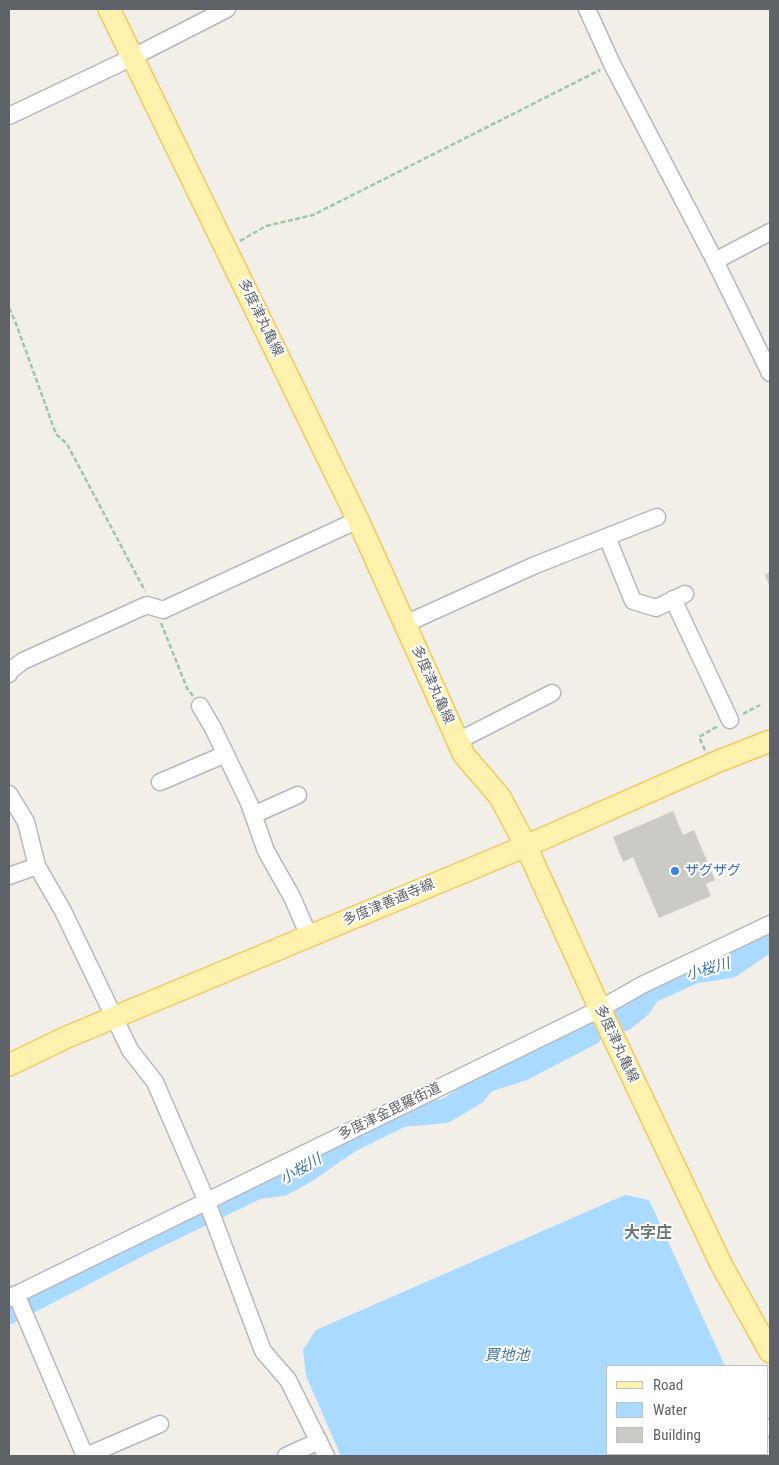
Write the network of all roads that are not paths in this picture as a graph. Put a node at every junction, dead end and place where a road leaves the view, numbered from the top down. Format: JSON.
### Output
{"nodes":[{"id":1,"x":109,"y":9,"type":"edge"},
{"id":2,"x":227,"y":9,"type":"edge"},
{"id":3,"x":587,"y":9,"type":"edge"},
{"id":4,"x":132,"y":57,"type":"junction"},
{"id":5,"x":9,"y":116,"type":"edge"},
{"id":6,"x":770,"y":232,"type":"edge"},
{"id":7,"x":715,"y":261,"type":"junction"},
{"id":8,"x":770,"y":373,"type":"edge"},
{"id":9,"x":657,"y":517,"type":"dead end"},
{"id":10,"x":358,"y":520,"type":"junction"},
{"id":11,"x":607,"y":537,"type":"junction"},
{"id":12,"x":405,"y":624,"type":"junction"},
{"id":13,"x":9,"y":674,"type":"edge"},
{"id":14,"x":552,"y":693,"type":"dead end"},
{"id":15,"x":200,"y":706,"type":"road end"},
{"id":16,"x":730,"y":720,"type":"dead end"},
{"id":17,"x":458,"y":741,"type":"junction"},
{"id":18,"x":770,"y":741,"type":"edge"},
{"id":19,"x":226,"y":754,"type":"junction"},
{"id":20,"x":160,"y":781,"type":"dead end"},
{"id":21,"x":9,"y":794,"type":"edge"},
{"id":22,"x":298,"y":795,"type":"dead end"},
{"id":23,"x":253,"y":815,"type":"junction"},
{"id":24,"x":526,"y":846,"type":"junction"},
{"id":25,"x":37,"y":866,"type":"junction"},
{"id":26,"x":9,"y":876,"type":"edge"},
{"id":27,"x":770,"y":924,"type":"edge"},
{"id":28,"x":309,"y":936,"type":"junction"},
{"id":29,"x":600,"y":1009,"type":"junction"},
{"id":30,"x":114,"y":1017,"type":"junction"},
{"id":31,"x":9,"y":1065,"type":"edge"},
{"id":32,"x":207,"y":1202,"type":"junction"},
{"id":33,"x":12,"y":1296,"type":"edge"},
{"id":34,"x":770,"y":1352,"type":"edge"},
{"id":35,"x":160,"y":1424,"type":"dead end"},
{"id":36,"x":319,"y":1441,"type":"junction"},
{"id":37,"x":85,"y":1456,"type":"edge"},
{"id":38,"x":286,"y":1456,"type":"edge"},
{"id":39,"x":326,"y":1456,"type":"edge"}],
"edges":[{"from":1,"to":4,"type":"main road","name":"多度津丸亀線"},
{"from":2,"to":4,"type":"street"},
{"from":3,"to":7,"type":"street"},
{"from":4,"to":5,"type":"street"},
{"from":4,"to":10,"type":"main road","name":"多度津丸亀線"},
{"from":6,"to":7,"type":"street"},
{"from":7,"to":8,"type":"street"},
{"from":9,"to":11,"type":"street"},
{"from":10,"to":12,"type":"main road","name":"多度津丸亀線"},
{"from":10,"to":13,"type":"street"},
{"from":11,"to":12,"type":"street"},
{"from":11,"to":16,"type":"street"},
{"from":12,"to":17,"type":"main road","name":"多度津丸亀線"},
{"from":14,"to":17,"type":"street"},
{"from":15,"to":19,"type":"street"},
{"from":17,"to":24,"type":"main road","name":"多度津丸亀線"},
{"from":18,"to":24,"type":"main road","name":"多度津善通寺線"},
{"from":19,"to":20,"type":"street"},
{"from":19,"to":23,"type":"street"},
{"from":21,"to":25,"type":"street"},
{"from":22,"to":23,"type":"street"},
{"from":23,"to":28,"type":"street"},
{"from":24,"to":28,"type":"main road","name":"多度津善通寺線"},
{"from":24,"to":29,"type":"main road","name":"多度津丸亀線"},
{"from":25,"to":26,"type":"street"},
{"from":25,"to":30,"type":"street"},
{"from":27,"to":29,"type":"street","name":"多度津金毘羅街道"},
{"from":28,"to":30,"type":"main road","name":"多度津善通寺線"},
{"from":29,"to":32,"type":"street","name":"多度津金毘羅街道"},
{"from":29,"to":34,"type":"main road","name":"多度津丸亀線"},
{"from":30,"to":31,"type":"main road","name":"多度津善通寺線"},
{"from":30,"to":32,"type":"street"},
{"from":32,"to":33,"type":"street","name":"多度津金毘羅街道"},
{"from":32,"to":36,"type":"street"},
{"from":33,"to":37,"type":"street"},
{"from":35,"to":37,"type":"street"},
{"from":36,"to":38,"type":"street"},
{"from":36,"to":39,"type":"street"}]}
